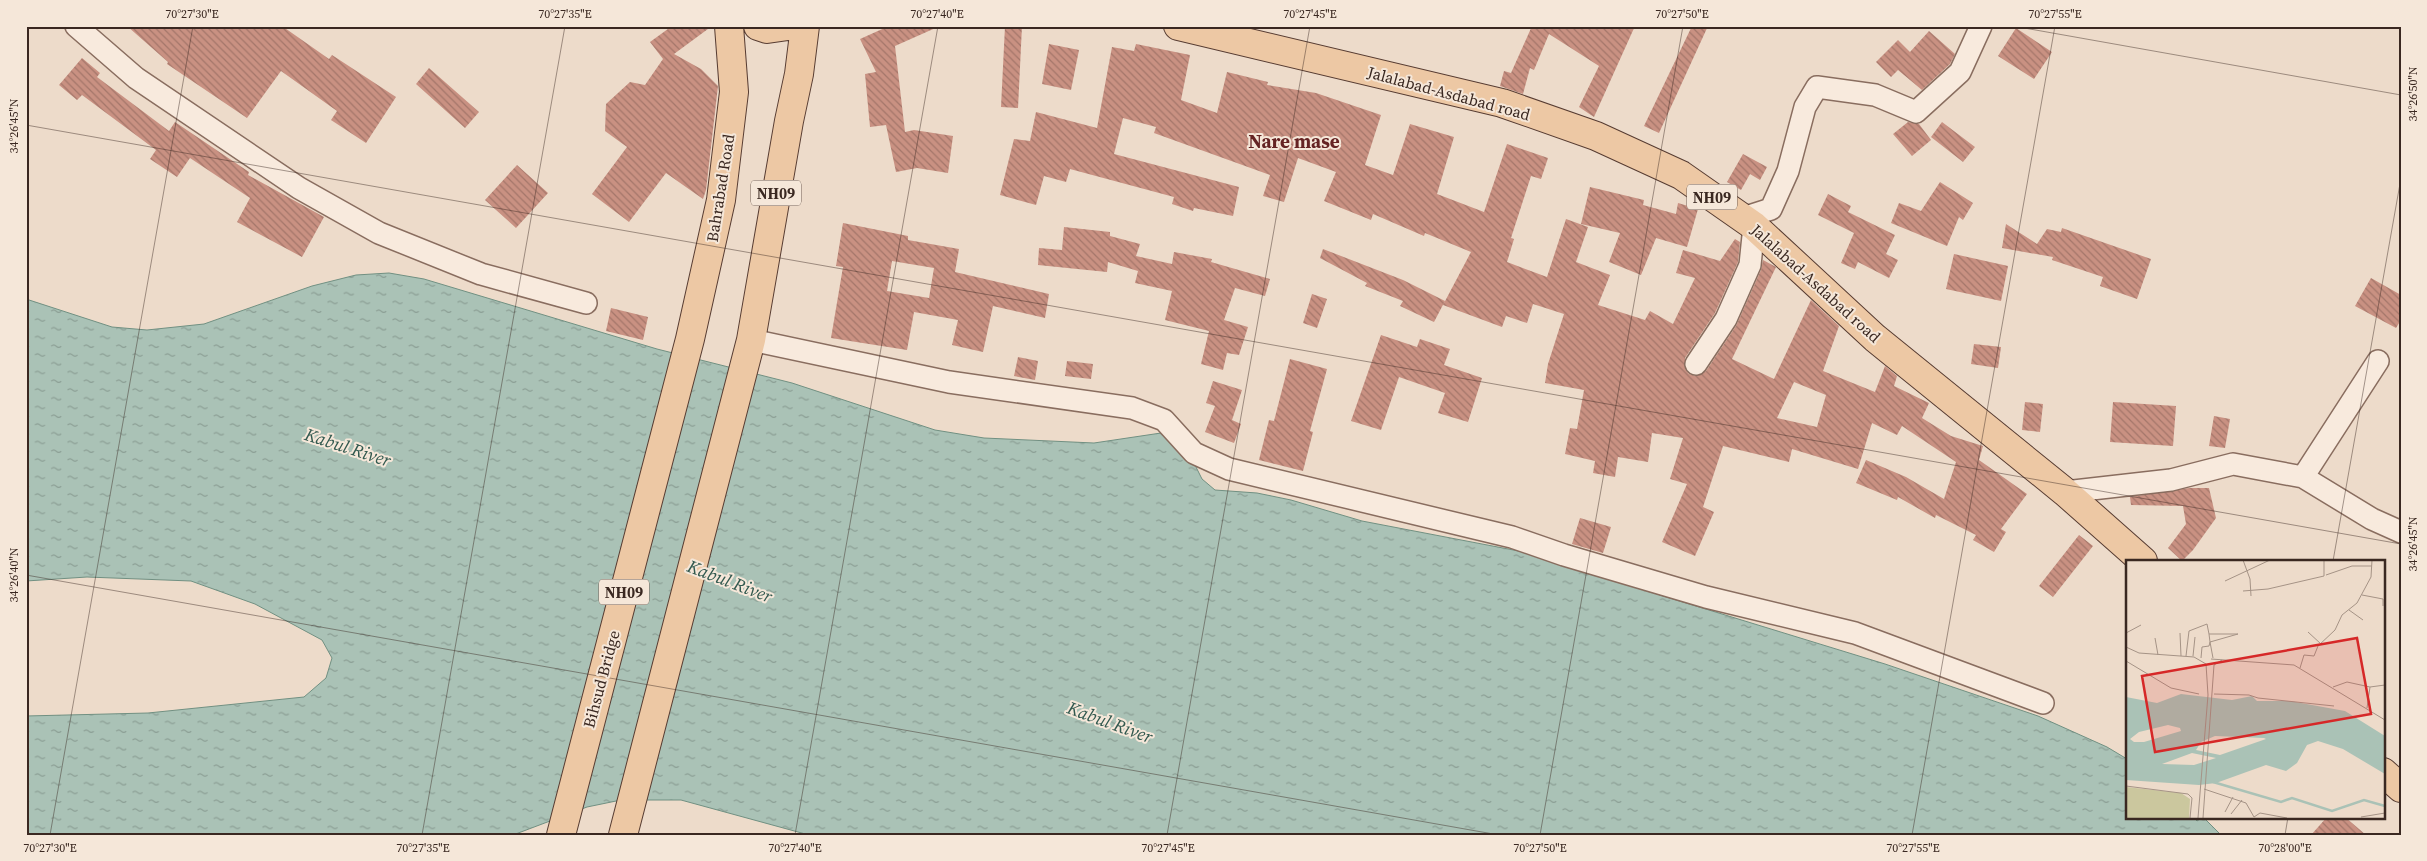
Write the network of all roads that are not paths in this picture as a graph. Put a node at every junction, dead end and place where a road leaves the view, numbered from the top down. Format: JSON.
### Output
{"nodes":[{"id":1,"x":76,"y":26,"type":"edge"},
{"id":2,"x":729,"y":26,"type":"edge"},
{"id":3,"x":758,"y":26,"type":"edge"},
{"id":4,"x":788,"y":26,"type":"edge"},
{"id":5,"x":805,"y":26,"type":"edge"},
{"id":6,"x":1178,"y":26,"type":"edge"},
{"id":7,"x":1981,"y":26,"type":"edge"},
{"id":8,"x":1749,"y":222,"type":"junction"},
{"id":9,"x":586,"y":303,"type":"dead end"},
{"id":10,"x":687,"y":348,"type":"joint"},
{"id":11,"x":749,"y":350,"type":"junction"},
{"id":12,"x":2378,"y":360,"type":"dead end"},
{"id":13,"x":1696,"y":364,"type":"dead end"},
{"id":14,"x":2303,"y":477,"type":"junction"},
{"id":15,"x":2065,"y":492,"type":"junction"},
{"id":16,"x":2401,"y":532,"type":"edge"},
{"id":17,"x":2142,"y":560,"type":"edge"},
{"id":18,"x":2043,"y":703,"type":"dead end"},
{"id":19,"x":561,"y":835,"type":"edge"},
{"id":20,"x":623,"y":835,"type":"edge"}],
"edges":[{"from":1,"to":9,"type":"street"},
{"from":2,"to":10,"type":"main road","name":"Bahrabad Road","number":"NH09"},
{"from":3,"to":4,"type":"main road"},
{"from":5,"to":11,"type":"main road","number":"NH09"},
{"from":6,"to":8,"type":"main road","name":"Jalalabad-Asdabad road","number":"NH09"},
{"from":7,"to":8,"type":"street"},
{"from":8,"to":13,"type":"street"},
{"from":8,"to":15,"type":"main road","name":"Jalalabad-Asdabad road","number":"NH09"},
{"from":10,"to":19,"type":"main road","name":"Bihsud Bridge","number":"NH09"},
{"from":11,"to":18,"type":"street"},
{"from":11,"to":20,"type":"main road","number":"NH09"},
{"from":12,"to":14,"type":"street"},
{"from":14,"to":15,"type":"street"},
{"from":14,"to":16,"type":"street"},
{"from":15,"to":17,"type":"main road","name":"Jalalabad-Asdabad road","number":"NH09"}]}
